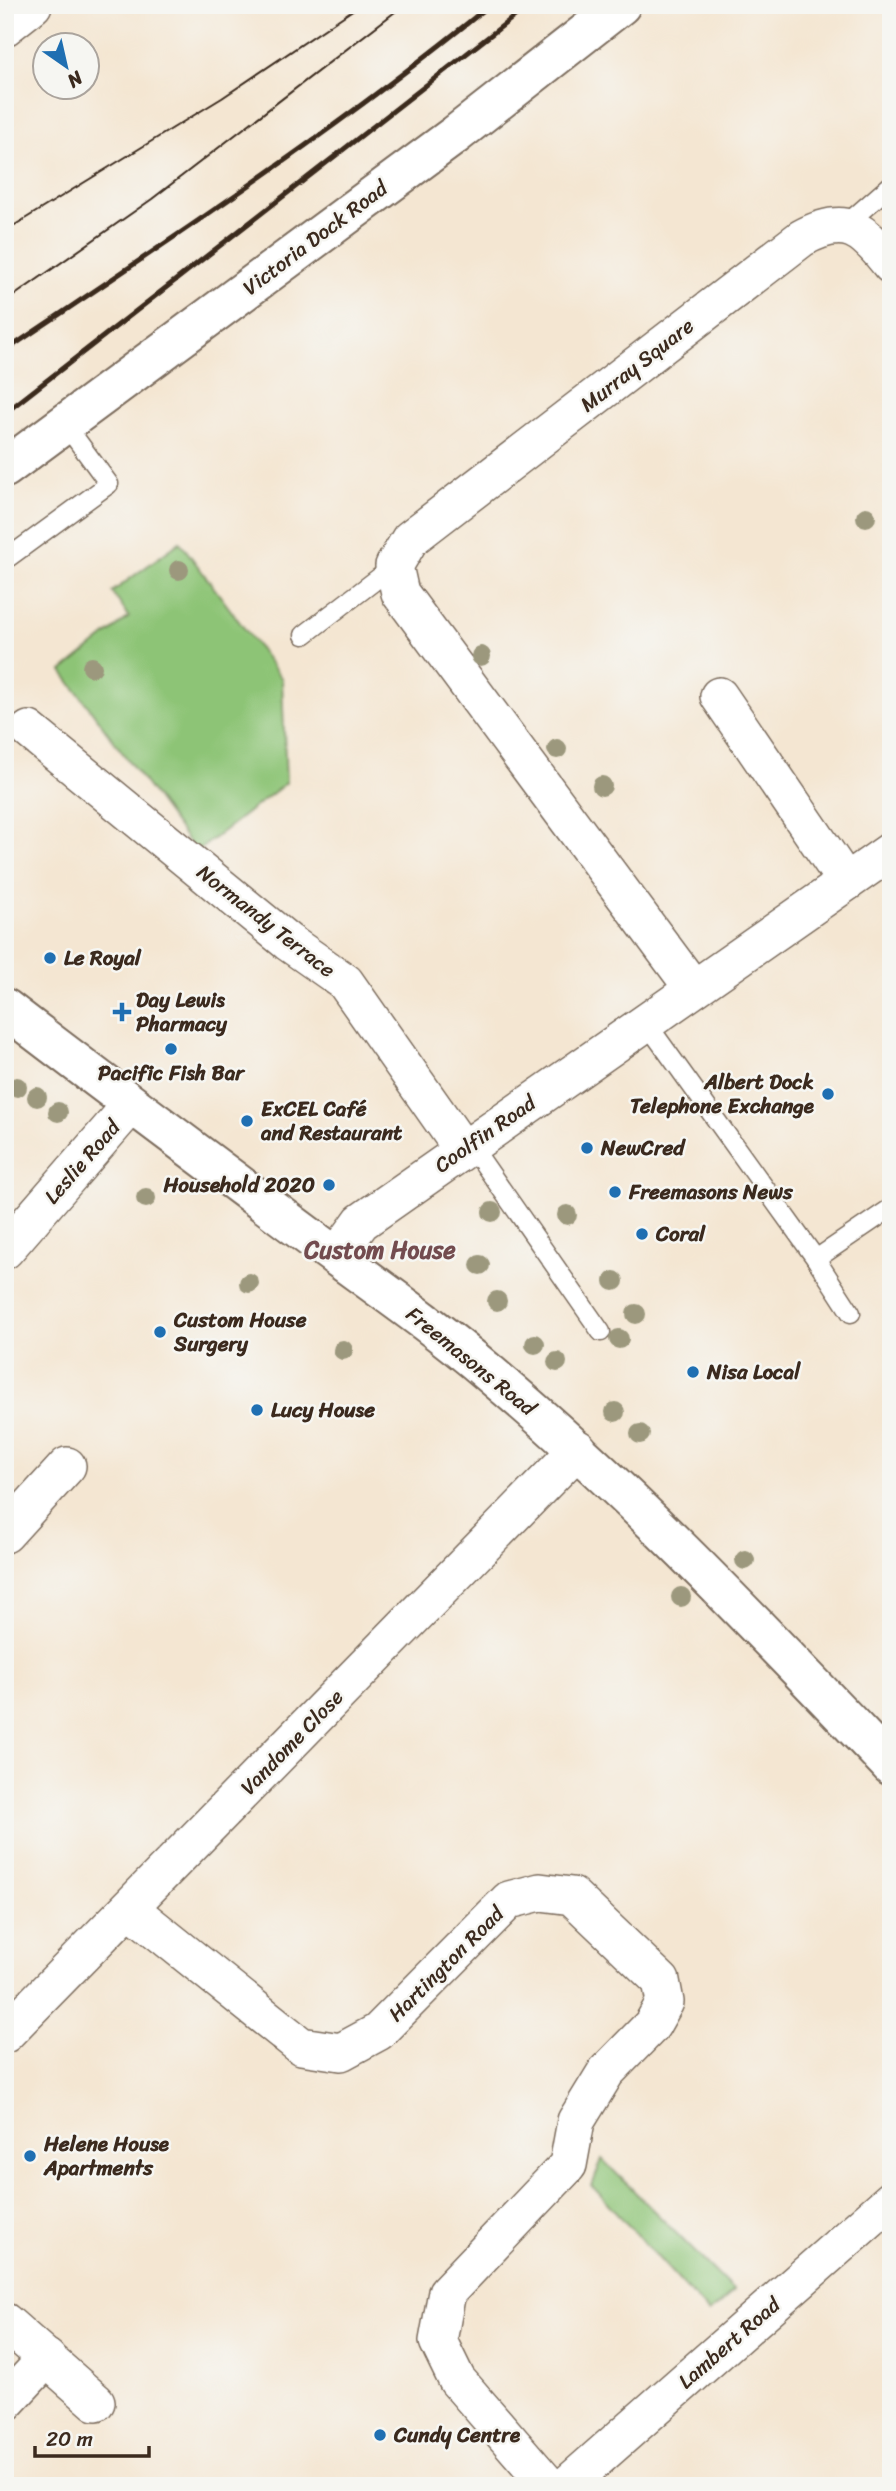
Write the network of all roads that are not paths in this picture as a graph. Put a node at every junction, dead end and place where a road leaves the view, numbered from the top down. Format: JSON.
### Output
{"nodes":[{"id":1,"x":33,"y":5,"type":"edge"},
{"id":2,"x":621,"y":5,"type":"edge"},
{"id":3,"x":5,"y":27,"type":"edge"},
{"id":4,"x":891,"y":185,"type":"edge"},
{"id":5,"x":845,"y":225,"type":"junction"},
{"id":6,"x":891,"y":265,"type":"edge"},
{"id":7,"x":65,"y":424,"type":"junction"},
{"id":8,"x":5,"y":468,"type":"edge"},
{"id":9,"x":5,"y":560,"type":"edge"},
{"id":10,"x":394,"y":566,"type":"junction"},
{"id":11,"x":304,"y":635,"type":"dead end"},
{"id":12,"x":719,"y":696,"type":"dead end"},
{"id":13,"x":29,"y":730,"type":"dead end"},
{"id":14,"x":891,"y":851,"type":"edge"},
{"id":15,"x":846,"y":882,"type":"junction"},
{"id":16,"x":693,"y":988,"type":"junction"},
{"id":17,"x":5,"y":1007,"type":"edge"},
{"id":18,"x":645,"y":1021,"type":"junction"},
{"id":19,"x":131,"y":1105,"type":"junction"},
{"id":20,"x":466,"y":1147,"type":"junction"},
{"id":21,"x":891,"y":1208,"type":"edge"},
{"id":22,"x":5,"y":1250,"type":"edge"},
{"id":23,"x":336,"y":1257,"type":"junction"},
{"id":24,"x":816,"y":1259,"type":"junction"},
{"id":25,"x":851,"y":1313,"type":"dead end"},
{"id":26,"x":601,"y":1332,"type":"dead end"},
{"id":27,"x":578,"y":1449,"type":"junction"},
{"id":28,"x":66,"y":1466,"type":"dead end"},
{"id":29,"x":6,"y":1534,"type":"edge"},
{"id":30,"x":891,"y":1766,"type":"edge"},
{"id":31,"x":129,"y":1908,"type":"junction"},
{"id":32,"x":5,"y":2034,"type":"edge"},
{"id":33,"x":891,"y":2200,"type":"edge"},
{"id":34,"x":5,"y":2322,"type":"edge"},
{"id":35,"x":47,"y":2358,"type":"junction"},
{"id":36,"x":96,"y":2402,"type":"dead end"},
{"id":37,"x":5,"y":2403,"type":"edge"},
{"id":38,"x":549,"y":2486,"type":"edge"},
{"id":39,"x":566,"y":2486,"type":"edge"}],
"edges":[{"from":1,"to":3,"type":"street"},
{"from":2,"to":7,"type":"street","name":"Victoria Dock Road"},
{"from":4,"to":5,"type":"lane"},
{"from":5,"to":6,"type":"street"},
{"from":5,"to":10,"type":"street","name":"Murray Square"},
{"from":7,"to":8,"type":"street","name":"Victoria Dock Road"},
{"from":7,"to":9,"type":"lane"},
{"from":10,"to":11,"type":"lane","name":"Murray Square"},
{"from":10,"to":16,"type":"street"},
{"from":12,"to":15,"type":"street"},
{"from":13,"to":20,"type":"street","name":"Normandy Terrace"},
{"from":14,"to":15,"type":"street","name":"Coolfin Road"},
{"from":15,"to":16,"type":"street","name":"Coolfin Road"},
{"from":16,"to":18,"type":"street","name":"Coolfin Road"},
{"from":17,"to":19,"type":"street","name":"Freemasons Road"},
{"from":18,"to":20,"type":"street","name":"Coolfin Road"},
{"from":18,"to":24,"type":"lane"},
{"from":19,"to":22,"type":"street","name":"Leslie Road"},
{"from":19,"to":23,"type":"street","name":"Freemasons Road"},
{"from":20,"to":23,"type":"street","name":"Coolfin Road"},
{"from":20,"to":26,"type":"lane"},
{"from":21,"to":24,"type":"lane"},
{"from":23,"to":27,"type":"street","name":"Freemasons Road"},
{"from":24,"to":25,"type":"lane"},
{"from":27,"to":30,"type":"street","name":"Freemasons Road"},
{"from":27,"to":31,"type":"street","name":"Vandome Close"},
{"from":28,"to":29,"type":"street"},
{"from":31,"to":32,"type":"street","name":"Vandome Close"},
{"from":31,"to":38,"type":"street","name":"Hartington Road"},
{"from":33,"to":39,"type":"street","name":"Lambert Road"},
{"from":34,"to":35,"type":"street"},
{"from":35,"to":36,"type":"street"},
{"from":35,"to":37,"type":"street"}]}
